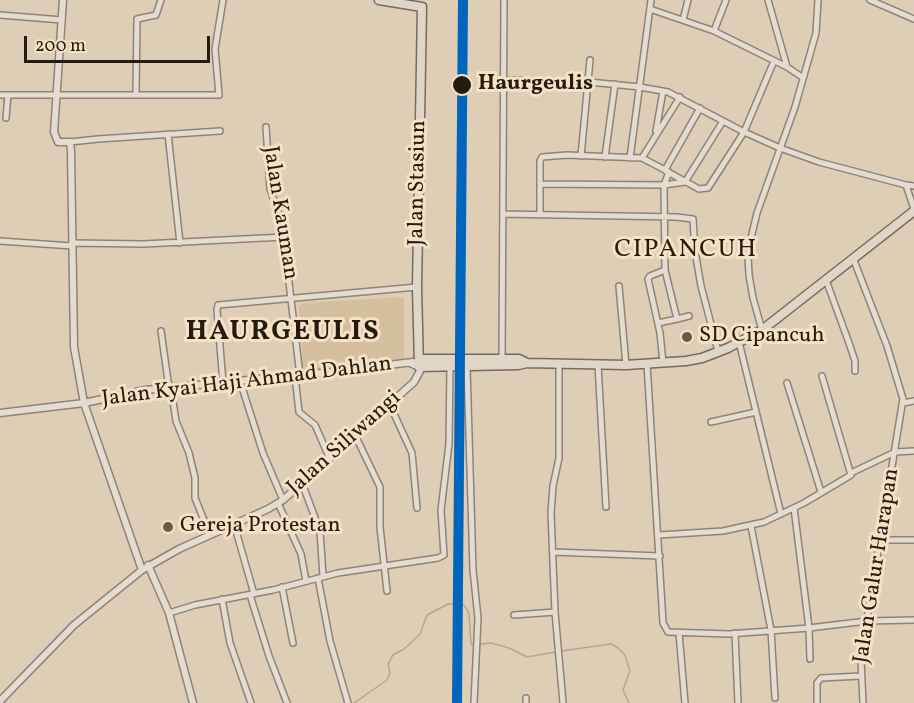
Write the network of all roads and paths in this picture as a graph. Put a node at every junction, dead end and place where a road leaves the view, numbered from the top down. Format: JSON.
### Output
{"nodes":[{"id":1,"x":63,"y":0,"type":"edge"},
{"id":2,"x":160,"y":0,"type":"edge"},
{"id":3,"x":223,"y":0,"type":"edge"},
{"id":4,"x":379,"y":0,"type":"edge"},
{"id":5,"x":504,"y":0,"type":"edge"},
{"id":6,"x":651,"y":0,"type":"edge"},
{"id":7,"x":688,"y":0,"type":"edge"},
{"id":8,"x":726,"y":0,"type":"edge"},
{"id":9,"x":768,"y":0,"type":"edge"},
{"id":10,"x":818,"y":0,"type":"edge"},
{"id":11,"x":870,"y":0,"type":"edge"},
{"id":12,"x":650,"y":9,"type":"junction"},
{"id":13,"x":0,"y":15,"type":"edge"},
{"id":14,"x":914,"y":19,"type":"edge"},
{"id":15,"x":62,"y":20,"type":"junction"},
{"id":16,"x":683,"y":20,"type":"junction"},
{"id":17,"x":714,"y":31,"type":"junction"},
{"id":18,"x":590,"y":60,"type":"dead end"},
{"id":19,"x":774,"y":61,"type":"junction"},
{"id":20,"x":787,"y":67,"type":"junction"},
{"id":21,"x":802,"y":77,"type":"junction"},
{"id":22,"x":504,"y":80,"type":"junction"},
{"id":23,"x":589,"y":82,"type":"junction"},
{"id":24,"x":615,"y":84,"type":"junction"},
{"id":25,"x":639,"y":87,"type":"junction"},
{"id":26,"x":663,"y":91,"type":"junction"},
{"id":27,"x":136,"y":94,"type":"junction"},
{"id":28,"x":0,"y":95,"type":"edge"},
{"id":29,"x":8,"y":95,"type":"junction"},
{"id":30,"x":56,"y":96,"type":"junction"},
{"id":31,"x":680,"y":97,"type":"junction"},
{"id":32,"x":700,"y":108,"type":"junction"},
{"id":33,"x":6,"y":118,"type":"dead end"},
{"id":34,"x":723,"y":121,"type":"junction"},
{"id":35,"x":266,"y":127,"type":"dead end"},
{"id":36,"x":220,"y":131,"type":"dead end"},
{"id":37,"x":744,"y":132,"type":"junction"},
{"id":38,"x":168,"y":134,"type":"junction"},
{"id":39,"x":656,"y":134,"type":"junction"},
{"id":40,"x":70,"y":142,"type":"junction"},
{"id":41,"x":780,"y":148,"type":"junction"},
{"id":42,"x":581,"y":156,"type":"junction"},
{"id":43,"x":605,"y":157,"type":"junction"},
{"id":44,"x":630,"y":158,"type":"junction"},
{"id":45,"x":642,"y":158,"type":"junction"},
{"id":46,"x":667,"y":171,"type":"junction"},
{"id":47,"x":685,"y":182,"type":"junction"},
{"id":48,"x":540,"y":184,"type":"junction"},
{"id":49,"x":664,"y":185,"type":"junction"},
{"id":50,"x":906,"y":185,"type":"junction"},
{"id":51,"x":914,"y":186,"type":"edge"},
{"id":52,"x":914,"y":210,"type":"edge"},
{"id":53,"x":503,"y":214,"type":"junction"},
{"id":54,"x":540,"y":214,"type":"junction"},
{"id":55,"x":664,"y":217,"type":"junction"},
{"id":56,"x":284,"y":237,"type":"junction"},
{"id":57,"x":0,"y":241,"type":"edge"},
{"id":58,"x":180,"y":243,"type":"junction"},
{"id":59,"x":72,"y":244,"type":"junction"},
{"id":60,"x":853,"y":258,"type":"junction"},
{"id":61,"x":664,"y":270,"type":"junction"},
{"id":62,"x":826,"y":280,"type":"junction"},
{"id":63,"x":619,"y":286,"type":"dead end"},
{"id":64,"x":417,"y":287,"type":"junction"},
{"id":65,"x":292,"y":300,"type":"junction"},
{"id":66,"x":689,"y":316,"type":"dead end"},
{"id":67,"x":677,"y":319,"type":"junction"},
{"id":68,"x":658,"y":323,"type":"junction"},
{"id":69,"x":762,"y":330,"type":"junction"},
{"id":70,"x":161,"y":331,"type":"dead end"},
{"id":71,"x":739,"y":342,"type":"junction"},
{"id":72,"x":718,"y":351,"type":"junction"},
{"id":73,"x":502,"y":362,"type":"junction"},
{"id":74,"x":419,"y":363,"type":"junction"},
{"id":75,"x":663,"y":363,"type":"junction"},
{"id":76,"x":560,"y":364,"type":"junction"},
{"id":77,"x":647,"y":364,"type":"junction"},
{"id":78,"x":598,"y":365,"type":"junction"},
{"id":79,"x":626,"y":365,"type":"junction"},
{"id":80,"x":450,"y":366,"type":"junction"},
{"id":81,"x":467,"y":366,"type":"junction"},
{"id":82,"x":855,"y":371,"type":"dead end"},
{"id":83,"x":297,"y":376,"type":"junction"},
{"id":84,"x":822,"y":376,"type":"dead end"},
{"id":85,"x":240,"y":381,"type":"junction"},
{"id":86,"x":223,"y":383,"type":"junction"},
{"id":87,"x":787,"y":383,"type":"dead end"},
{"id":88,"x":170,"y":388,"type":"junction"},
{"id":89,"x":914,"y":401,"type":"edge"},
{"id":90,"x":84,"y":403,"type":"junction"},
{"id":91,"x":389,"y":403,"type":"junction"},
{"id":92,"x":903,"y":403,"type":"junction"},
{"id":93,"x":756,"y":412,"type":"junction"},
{"id":94,"x":0,"y":413,"type":"edge"},
{"id":95,"x":711,"y":422,"type":"dead end"},
{"id":96,"x":355,"y":435,"type":"junction"},
{"id":97,"x":914,"y":451,"type":"edge"},
{"id":98,"x":895,"y":452,"type":"junction"},
{"id":99,"x":329,"y":458,"type":"junction"},
{"id":100,"x":851,"y":473,"type":"junction"},
{"id":101,"x":302,"y":483,"type":"junction"},
{"id":102,"x":821,"y":492,"type":"junction"},
{"id":103,"x":280,"y":501,"type":"junction"},
{"id":104,"x":606,"y":507,"type":"dead end"},
{"id":105,"x":417,"y":508,"type":"dead end"},
{"id":106,"x":794,"y":508,"type":"junction"},
{"id":107,"x":782,"y":514,"type":"junction"},
{"id":108,"x":234,"y":524,"type":"junction"},
{"id":109,"x":751,"y":526,"type":"junction"},
{"id":110,"x":210,"y":535,"type":"junction"},
{"id":111,"x":659,"y":535,"type":"junction"},
{"id":112,"x":880,"y":540,"type":"junction"},
{"id":113,"x":914,"y":540,"type":"edge"},
{"id":114,"x":553,"y":552,"type":"junction"},
{"id":115,"x":660,"y":556,"type":"junction"},
{"id":116,"x":148,"y":565,"type":"junction"},
{"id":117,"x":382,"y":565,"type":"junction"},
{"id":118,"x":142,"y":570,"type":"junction"},
{"id":119,"x":321,"y":577,"type":"junction"},
{"id":120,"x":306,"y":581,"type":"junction"},
{"id":121,"x":282,"y":587,"type":"junction"},
{"id":122,"x":387,"y":591,"type":"dead end"},
{"id":123,"x":252,"y":594,"type":"junction"},
{"id":124,"x":222,"y":599,"type":"junction"},
{"id":125,"x":555,"y":612,"type":"junction"},
{"id":126,"x":169,"y":613,"type":"junction"},
{"id":127,"x":514,"y":615,"type":"dead end"},
{"id":128,"x":914,"y":620,"type":"edge"},
{"id":129,"x":867,"y":621,"type":"junction"},
{"id":130,"x":809,"y":628,"type":"junction"},
{"id":131,"x":771,"y":630,"type":"junction"},
{"id":132,"x":679,"y":633,"type":"junction"},
{"id":133,"x":735,"y":633,"type":"junction"},
{"id":134,"x":293,"y":643,"type":"dead end"},
{"id":135,"x":810,"y":659,"type":"dead end"},
{"id":136,"x":861,"y":676,"type":"junction"},
{"id":137,"x":775,"y":698,"type":"dead end"},
{"id":138,"x":0,"y":700,"type":"edge"},
{"id":139,"x":347,"y":700,"type":"edge"},
{"id":140,"x":193,"y":703,"type":"edge"},
{"id":141,"x":251,"y":703,"type":"edge"},
{"id":142,"x":287,"y":703,"type":"edge"},
{"id":143,"x":474,"y":703,"type":"edge"},
{"id":144,"x":563,"y":703,"type":"edge"},
{"id":145,"x":685,"y":703,"type":"edge"},
{"id":146,"x":738,"y":703,"type":"edge"},
{"id":147,"x":817,"y":703,"type":"edge"},
{"id":148,"x":863,"y":703,"type":"edge"}],
"edges":[{"from":1,"to":15,"type":"street"},
{"from":2,"to":27,"type":"street"},
{"from":3,"to":27,"type":"street"},
{"from":4,"to":64,"type":"main road","name":"Jalan Stasiun"},
{"from":5,"to":22,"type":"street"},
{"from":6,"to":12,"type":"street"},
{"from":7,"to":16,"type":"street"},
{"from":8,"to":17,"type":"street"},
{"from":9,"to":20,"type":"street"},
{"from":10,"to":21,"type":"street"},
{"from":11,"to":14,"type":"street"},
{"from":12,"to":16,"type":"street"},
{"from":12,"to":25,"type":"street"},
{"from":13,"to":15,"type":"street"},
{"from":15,"to":30,"type":"street"},
{"from":16,"to":17,"type":"street"},
{"from":17,"to":19,"type":"street"},
{"from":18,"to":23,"type":"street"},
{"from":19,"to":20,"type":"street"},
{"from":19,"to":37,"type":"street"},
{"from":20,"to":21,"type":"street"},
{"from":21,"to":41,"type":"street"},
{"from":22,"to":23,"type":"street"},
{"from":22,"to":53,"type":"street"},
{"from":23,"to":24,"type":"street"},
{"from":23,"to":42,"type":"street"},
{"from":24,"to":25,"type":"street"},
{"from":24,"to":43,"type":"street"},
{"from":25,"to":26,"type":"street"},
{"from":25,"to":44,"type":"street"},
{"from":26,"to":31,"type":"street"},
{"from":26,"to":39,"type":"street"},
{"from":27,"to":30,"type":"street"},
{"from":28,"to":29,"type":"street"},
{"from":29,"to":30,"type":"street"},
{"from":29,"to":33,"type":"street"},
{"from":30,"to":40,"type":"street"},
{"from":31,"to":32,"type":"street"},
{"from":31,"to":39,"type":"street"},
{"from":32,"to":34,"type":"street"},
{"from":32,"to":46,"type":"street"},
{"from":34,"to":37,"type":"street"},
{"from":34,"to":47,"type":"street"},
{"from":35,"to":56,"type":"street","name":"Jalan Kauman"},
{"from":36,"to":38,"type":"street"},
{"from":37,"to":41,"type":"street"},
{"from":37,"to":47,"type":"street"},
{"from":38,"to":40,"type":"street"},
{"from":38,"to":58,"type":"street"},
{"from":39,"to":45,"type":"street"},
{"from":40,"to":59,"type":"street"},
{"from":41,"to":50,"type":"street"},
{"from":41,"to":69,"type":"street"},
{"from":42,"to":43,"type":"street"},
{"from":42,"to":48,"type":"street"},
{"from":43,"to":44,"type":"street"},
{"from":44,"to":45,"type":"street"},
{"from":45,"to":46,"type":"street"},
{"from":46,"to":47,"type":"street"},
{"from":46,"to":49,"type":"street"},
{"from":47,"to":49,"type":"street"},
{"from":48,"to":49,"type":"street"},
{"from":48,"to":54,"type":"street"},
{"from":49,"to":55,"type":"street"},
{"from":50,"to":51,"type":"street"},
{"from":50,"to":52,"type":"street"},
{"from":52,"to":60,"type":"main road"},
{"from":53,"to":54,"type":"street"},
{"from":53,"to":73,"type":"street"},
{"from":54,"to":55,"type":"street"},
{"from":55,"to":61,"type":"street"},
{"from":55,"to":72,"type":"street"},
{"from":56,"to":58,"type":"street"},
{"from":56,"to":65,"type":"street","name":"Jalan Kauman"},
{"from":57,"to":59,"type":"street"},
{"from":58,"to":59,"type":"street"},
{"from":59,"to":90,"type":"street"},
{"from":60,"to":62,"type":"main road"},
{"from":60,"to":92,"type":"street","name":"Jalan Galur Harapan"},
{"from":61,"to":67,"type":"street"},
{"from":61,"to":68,"type":"street"},
{"from":62,"to":69,"type":"main road"},
{"from":62,"to":82,"type":"street"},
{"from":63,"to":79,"type":"street"},
{"from":64,"to":65,"type":"street"},
{"from":64,"to":74,"type":"main road","name":"Jalan Stasiun"},
{"from":65,"to":83,"type":"street","name":"Jalan Kauman"},
{"from":65,"to":86,"type":"street"},
{"from":66,"to":67,"type":"street"},
{"from":67,"to":68,"type":"street"},
{"from":68,"to":75,"type":"street"},
{"from":69,"to":71,"type":"main road"},
{"from":70,"to":88,"type":"street"},
{"from":71,"to":72,"type":"main road"},
{"from":71,"to":93,"type":"street"},
{"from":72,"to":75,"type":"main road"},
{"from":73,"to":74,"type":"main road"},
{"from":73,"to":76,"type":"main road"},
{"from":73,"to":81,"type":"main road"},
{"from":74,"to":80,"type":"main road"},
{"from":74,"to":83,"type":"street","name":"Jalan Kyai Haji Ahmad Dahlan"},
{"from":74,"to":91,"type":"street","name":"Jalan Siliwangi"},
{"from":75,"to":77,"type":"main road"},
{"from":76,"to":78,"type":"main road"},
{"from":76,"to":114,"type":"street"},
{"from":77,"to":79,"type":"main road"},
{"from":77,"to":111,"type":"street"},
{"from":78,"to":79,"type":"main road"},
{"from":78,"to":104,"type":"street"},
{"from":80,"to":81,"type":"main road"},
{"from":80,"to":117,"type":"street"},
{"from":81,"to":143,"type":"street"},
{"from":83,"to":85,"type":"street","name":"Jalan Kyai Haji Ahmad Dahlan"},
{"from":83,"to":99,"type":"street","name":"Jalan Kauman"},
{"from":84,"to":100,"type":"street"},
{"from":85,"to":86,"type":"street","name":"Jalan Kyai Haji Ahmad Dahlan"},
{"from":85,"to":103,"type":"street"},
{"from":86,"to":88,"type":"street","name":"Jalan Kyai Haji Ahmad Dahlan"},
{"from":87,"to":102,"type":"street"},
{"from":88,"to":90,"type":"street","name":"Jalan Kyai Haji Ahmad Dahlan"},
{"from":88,"to":110,"type":"street"},
{"from":89,"to":92,"type":"street"},
{"from":90,"to":94,"type":"street","name":"Jalan Kyai Haji Ahmad Dahlan"},
{"from":90,"to":118,"type":"street"},
{"from":91,"to":96,"type":"street","name":"Jalan Siliwangi"},
{"from":91,"to":105,"type":"street"},
{"from":92,"to":98,"type":"street","name":"Jalan Galur Harapan"},
{"from":93,"to":95,"type":"street"},
{"from":93,"to":107,"type":"street"},
{"from":96,"to":99,"type":"street","name":"Jalan Siliwangi"},
{"from":96,"to":117,"type":"street"},
{"from":97,"to":98,"type":"street"},
{"from":98,"to":100,"type":"street"},
{"from":98,"to":112,"type":"street","name":"Jalan Galur Harapan"},
{"from":99,"to":101,"type":"street","name":"Jalan Siliwangi"},
{"from":100,"to":102,"type":"street"},
{"from":101,"to":103,"type":"street","name":"Jalan Siliwangi"},
{"from":101,"to":119,"type":"street"},
{"from":102,"to":106,"type":"street"},
{"from":103,"to":108,"type":"street","name":"Jalan Siliwangi"},
{"from":103,"to":120,"type":"street"},
{"from":106,"to":107,"type":"street"},
{"from":106,"to":130,"type":"street"},
{"from":107,"to":109,"type":"street"},
{"from":108,"to":110,"type":"street","name":"Jalan Siliwangi"},
{"from":108,"to":123,"type":"street"},
{"from":109,"to":111,"type":"street"},
{"from":109,"to":131,"type":"street"},
{"from":110,"to":116,"type":"street","name":"Jalan Siliwangi"},
{"from":111,"to":115,"type":"street"},
{"from":112,"to":113,"type":"street"},
{"from":112,"to":129,"type":"street","name":"Jalan Galur Harapan"},
{"from":114,"to":115,"type":"street"},
{"from":114,"to":125,"type":"street"},
{"from":115,"to":132,"type":"street"},
{"from":116,"to":118,"type":"street","name":"Jalan Siliwangi"},
{"from":116,"to":126,"type":"street"},
{"from":117,"to":119,"type":"street"},
{"from":117,"to":122,"type":"street"},
{"from":118,"to":138,"type":"street","name":"Jalan Siliwangi"},
{"from":119,"to":120,"type":"street"},
{"from":119,"to":139,"type":"street"},
{"from":120,"to":121,"type":"street"},
{"from":121,"to":123,"type":"street"},
{"from":121,"to":134,"type":"street"},
{"from":123,"to":124,"type":"street"},
{"from":123,"to":142,"type":"street"},
{"from":124,"to":126,"type":"street"},
{"from":124,"to":141,"type":"street"},
{"from":125,"to":127,"type":"street"},
{"from":125,"to":144,"type":"street"},
{"from":126,"to":140,"type":"street"},
{"from":128,"to":129,"type":"street"},
{"from":129,"to":130,"type":"street"},
{"from":129,"to":136,"type":"street","name":"Jalan Galur Harapan"},
{"from":130,"to":131,"type":"street"},
{"from":130,"to":135,"type":"street"},
{"from":131,"to":133,"type":"street"},
{"from":131,"to":137,"type":"street"},
{"from":132,"to":133,"type":"street"},
{"from":132,"to":145,"type":"street"},
{"from":133,"to":146,"type":"street"},
{"from":136,"to":147,"type":"street"},
{"from":136,"to":148,"type":"street","name":"Jalan Galur Harapan"}]}
